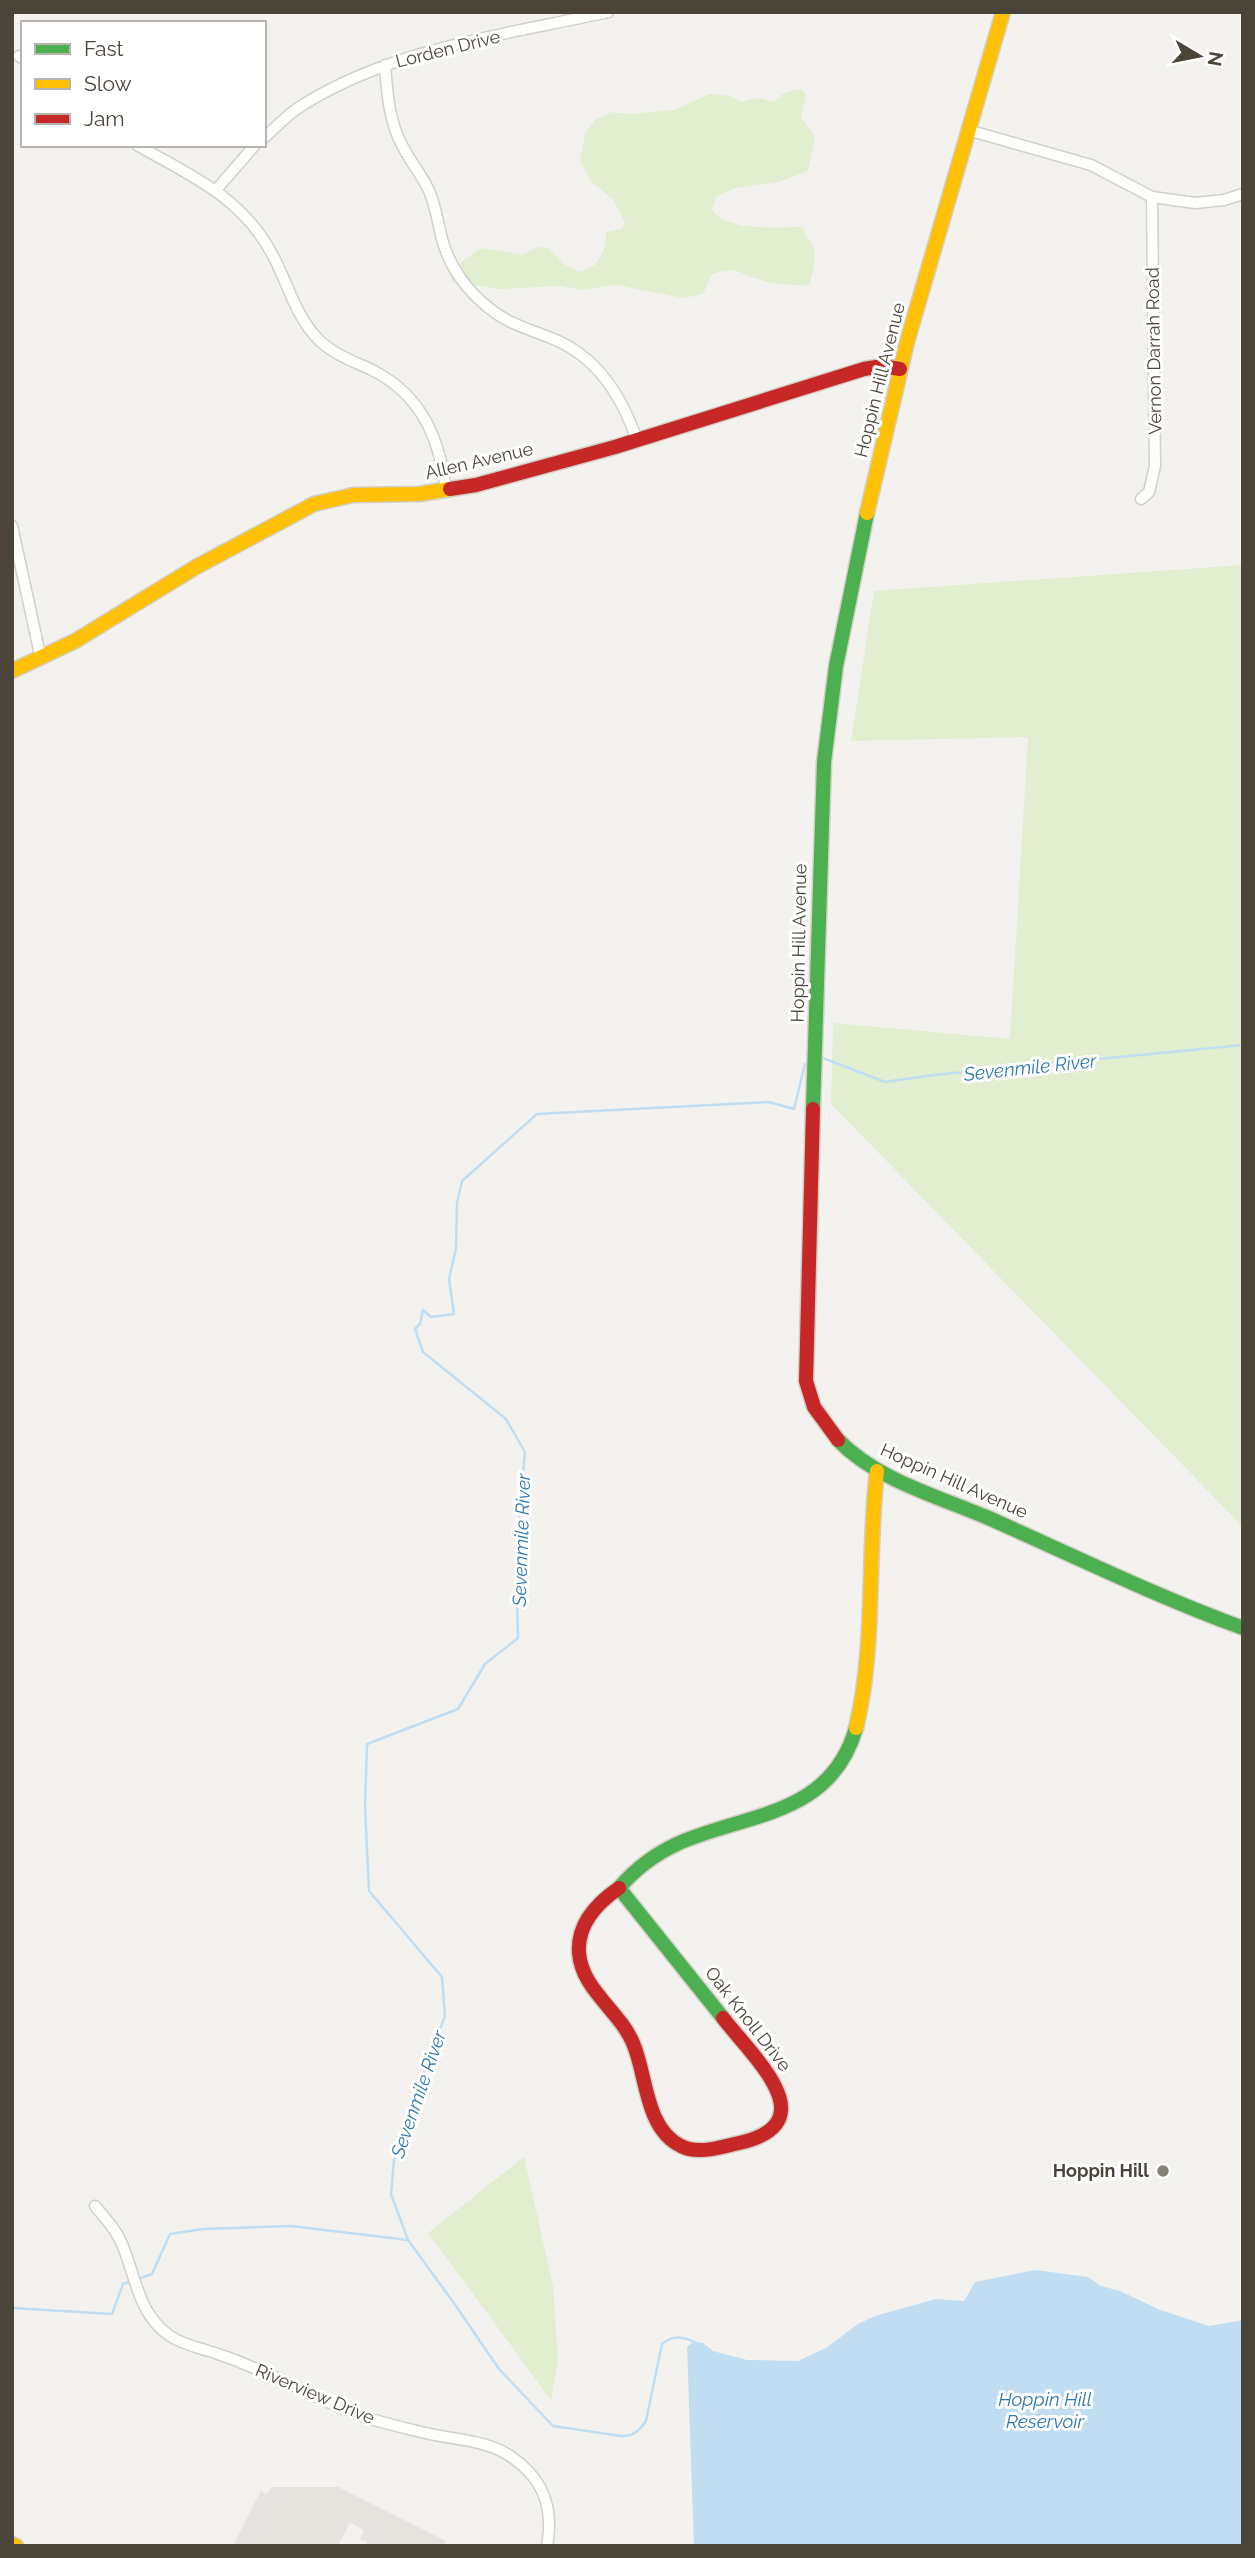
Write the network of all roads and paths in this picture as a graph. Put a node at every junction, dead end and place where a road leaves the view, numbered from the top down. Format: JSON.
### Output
{"nodes":[{"id":1,"x":608,"y":12,"type":"edge"},
{"id":2,"x":1003,"y":12,"type":"edge"},
{"id":3,"x":385,"y":65,"type":"junction"},
{"id":4,"x":971,"y":131,"type":"junction"},
{"id":5,"x":266,"y":136,"type":"edge"},
{"id":6,"x":141,"y":147,"type":"edge"},
{"id":7,"x":253,"y":147,"type":"edge"},
{"id":8,"x":216,"y":190,"type":"junction"},
{"id":9,"x":1243,"y":194,"type":"edge"},
{"id":10,"x":1152,"y":197,"type":"junction"},
{"id":11,"x":900,"y":369,"type":"junction"},
{"id":12,"x":637,"y":440,"type":"junction"},
{"id":13,"x":446,"y":492,"type":"junction"},
{"id":14,"x":1141,"y":499,"type":"dead end"},
{"id":15,"x":12,"y":526,"type":"edge"},
{"id":16,"x":41,"y":659,"type":"junction"},
{"id":17,"x":12,"y":671,"type":"edge"},
{"id":18,"x":877,"y":1471,"type":"junction"},
{"id":19,"x":1243,"y":1628,"type":"edge"},
{"id":20,"x":619,"y":1888,"type":"junction"},
{"id":21,"x":95,"y":2206,"type":"dead end"},
{"id":22,"x":547,"y":2546,"type":"edge"}],
"edges":[{"from":1,"to":3,"type":"street","name":"Lorden Drive"},
{"from":2,"to":4,"type":"street","name":"Hoppin Hill Avenue"},
{"from":3,"to":5,"type":"street","name":"Lorden Drive"},
{"from":3,"to":12,"type":"street"},
{"from":4,"to":10,"type":"street"},
{"from":4,"to":11,"type":"street","name":"Hoppin Hill Avenue"},
{"from":6,"to":8,"type":"street"},
{"from":7,"to":8,"type":"street"},
{"from":8,"to":13,"type":"street"},
{"from":9,"to":10,"type":"street"},
{"from":10,"to":14,"type":"street","name":"Vernon Darrah Road"},
{"from":11,"to":12,"type":"street","name":"Allen Avenue"},
{"from":11,"to":18,"type":"street","name":"Hoppin Hill Avenue"},
{"from":12,"to":13,"type":"street","name":"Allen Avenue"},
{"from":13,"to":16,"type":"street","name":"Allen Avenue"},
{"from":15,"to":16,"type":"street"},
{"from":16,"to":17,"type":"street","name":"Allen Avenue"},
{"from":18,"to":19,"type":"street","name":"Hoppin Hill Avenue"},
{"from":18,"to":20,"type":"street","name":"Oak Knoll Drive"},
{"from":20,"to":20,"type":"street","name":"Oak Knoll Drive"},
{"from":21,"to":22,"type":"street","name":"Riverview Drive"}]}
